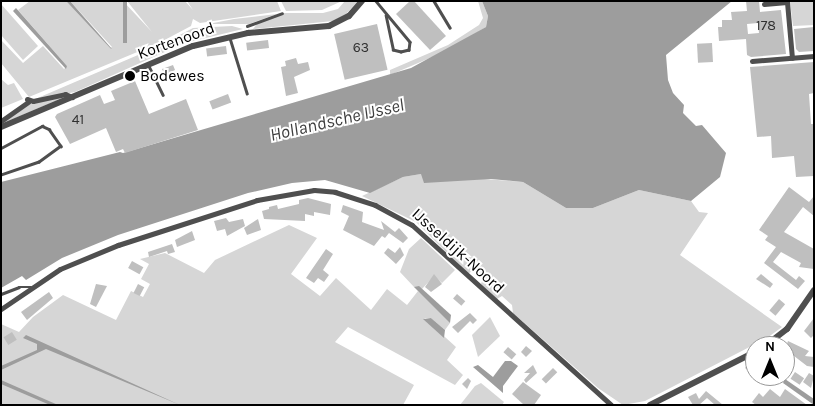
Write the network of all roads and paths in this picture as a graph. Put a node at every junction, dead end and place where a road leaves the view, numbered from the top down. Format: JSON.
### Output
{"nodes":[{"id":1,"x":362,"y":1,"type":"edge"},
{"id":2,"x":376,"y":1,"type":"edge"},
{"id":3,"x":434,"y":1,"type":"edge"},
{"id":4,"x":764,"y":4,"type":"dead end"},
{"id":5,"x":282,"y":12,"type":"dead end"},
{"id":6,"x":386,"y":16,"type":"junction"},
{"id":7,"x":247,"y":26,"type":"dead end"},
{"id":8,"x":450,"y":28,"type":"dead end"},
{"id":9,"x":229,"y":36,"type":"junction"},
{"id":10,"x":814,"y":56,"type":"edge"},
{"id":11,"x":792,"y":58,"type":"junction"},
{"id":12,"x":752,"y":62,"type":"dead end"},
{"id":13,"x":148,"y":64,"type":"junction"},
{"id":14,"x":247,"y":93,"type":"dead end"},
{"id":15,"x":162,"y":95,"type":"dead end"},
{"id":16,"x":72,"y":97,"type":"junction"},
{"id":17,"x":1,"y":121,"type":"edge"},
{"id":18,"x":1,"y":128,"type":"edge"},
{"id":19,"x":1,"y":148,"type":"edge"},
{"id":20,"x":1,"y":175,"type":"edge"},
{"id":21,"x":32,"y":287,"type":"junction"},
{"id":22,"x":814,"y":290,"type":"edge"},
{"id":23,"x":1,"y":294,"type":"edge"},
{"id":24,"x":1,"y":310,"type":"edge"},
{"id":25,"x":778,"y":336,"type":"edge"},
{"id":26,"x":745,"y":357,"type":"edge"},
{"id":27,"x":611,"y":405,"type":"edge"},
{"id":28,"x":650,"y":405,"type":"edge"}],
"edges":[{"from":1,"to":9,"type":"street","name":"Kortenoord"},
{"from":2,"to":6,"type":"lane"},
{"from":3,"to":8,"type":"lane"},
{"from":4,"to":11,"type":"street"},
{"from":5,"to":7,"type":"lane"},
{"from":6,"to":6,"type":"lane"},
{"from":9,"to":13,"type":"street","name":"Kortenoord"},
{"from":9,"to":14,"type":"lane"},
{"from":10,"to":11,"type":"street"},
{"from":11,"to":12,"type":"street"},
{"from":13,"to":15,"type":"lane"},
{"from":13,"to":16,"type":"street","name":"Kortenoord"},
{"from":16,"to":17,"type":"street"},
{"from":16,"to":18,"type":"street","name":"Kortenoord"},
{"from":19,"to":20,"type":"lane"},
{"from":21,"to":23,"type":"lane","name":"IJsseldijk-Noord"},
{"from":21,"to":24,"type":"street","name":"IJsseldijk-Noord"},
{"from":21,"to":27,"type":"street","name":"IJsseldijk-Noord"},
{"from":22,"to":25,"type":"street"},
{"from":26,"to":28,"type":"street"}]}
